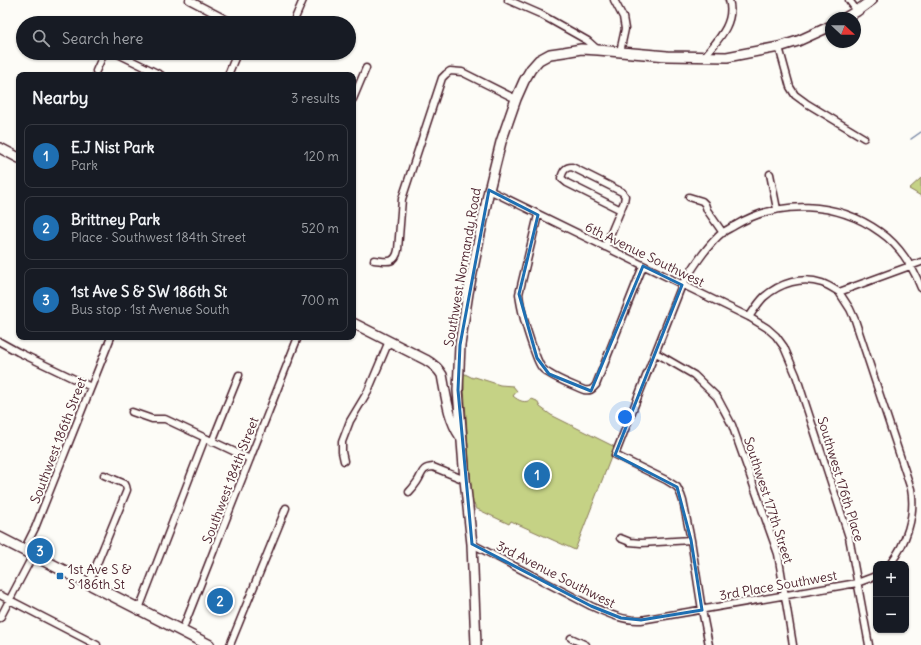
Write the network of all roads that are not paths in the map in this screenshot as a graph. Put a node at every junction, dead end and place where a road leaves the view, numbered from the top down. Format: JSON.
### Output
{"nodes":[{"id":1,"x":189,"y":0,"type":"edge"},
{"id":2,"x":303,"y":0,"type":"edge"},
{"id":3,"x":508,"y":0,"type":"edge"},
{"id":4,"x":614,"y":0,"type":"edge"},
{"id":5,"x":729,"y":0,"type":"edge"},
{"id":6,"x":849,"y":0,"type":"edge"},
{"id":7,"x":872,"y":0,"type":"edge"},
{"id":8,"x":857,"y":11,"type":"joint"},
{"id":9,"x":220,"y":16,"type":"edge"},
{"id":10,"x":296,"y":16,"type":"edge"},
{"id":11,"x":825,"y":29,"type":"edge"},
{"id":12,"x":779,"y":47,"type":"junction"},
{"id":13,"x":598,"y":50,"type":"junction"},
{"id":14,"x":620,"y":52,"type":"junction"},
{"id":15,"x":704,"y":57,"type":"junction"},
{"id":16,"x":101,"y":60,"type":"edge"},
{"id":17,"x":130,"y":60,"type":"edge"},
{"id":18,"x":234,"y":60,"type":"edge"},
{"id":19,"x":366,"y":68,"type":"dead end"},
{"id":20,"x":96,"y":71,"type":"dead end"},
{"id":21,"x":155,"y":72,"type":"edge"},
{"id":22,"x":229,"y":72,"type":"edge"},
{"id":23,"x":356,"y":92,"type":"edge"},
{"id":24,"x":516,"y":98,"type":"junction"},
{"id":25,"x":864,"y":138,"type":"dead end"},
{"id":26,"x":0,"y":148,"type":"edge"},
{"id":27,"x":16,"y":156,"type":"edge"},
{"id":28,"x":770,"y":174,"type":"dead end"},
{"id":29,"x":489,"y":190,"type":"junction"},
{"id":30,"x":689,"y":197,"type":"dead end"},
{"id":31,"x":777,"y":209,"type":"junction"},
{"id":32,"x":621,"y":210,"type":"junction"},
{"id":33,"x":538,"y":215,"type":"junction"},
{"id":34,"x":723,"y":233,"type":"junction"},
{"id":35,"x":605,"y":246,"type":"junction"},
{"id":36,"x":374,"y":260,"type":"dead end"},
{"id":37,"x":921,"y":262,"type":"edge"},
{"id":38,"x":644,"y":266,"type":"junction"},
{"id":39,"x":911,"y":266,"type":"junction"},
{"id":40,"x":682,"y":285,"type":"junction"},
{"id":41,"x":921,"y":288,"type":"edge"},
{"id":42,"x":839,"y":292,"type":"junction"},
{"id":43,"x":749,"y":317,"type":"junction"},
{"id":44,"x":356,"y":324,"type":"edge"},
{"id":45,"x":110,"y":340,"type":"edge"},
{"id":46,"x":297,"y":340,"type":"edge"},
{"id":47,"x":389,"y":341,"type":"junction"},
{"id":48,"x":0,"y":342,"type":"edge"},
{"id":49,"x":784,"y":347,"type":"joint"},
{"id":50,"x":656,"y":353,"type":"junction"},
{"id":51,"x":239,"y":375,"type":"dead end"},
{"id":52,"x":91,"y":387,"type":"junction"},
{"id":53,"x":132,"y":412,"type":"dead end"},
{"id":54,"x":205,"y":438,"type":"junction"},
{"id":55,"x":462,"y":438,"type":"junction"},
{"id":56,"x":212,"y":442,"type":"junction"},
{"id":57,"x":250,"y":459,"type":"junction"},
{"id":58,"x":344,"y":461,"type":"dead end"},
{"id":59,"x":104,"y":475,"type":"dead end"},
{"id":60,"x":465,"y":480,"type":"junction"},
{"id":61,"x":409,"y":492,"type":"dead end"},
{"id":62,"x":286,"y":508,"type":"dead end"},
{"id":63,"x":0,"y":538,"type":"edge"},
{"id":64,"x":620,"y":538,"type":"dead end"},
{"id":65,"x":691,"y":540,"type":"junction"},
{"id":66,"x":472,"y":544,"type":"junction"},
{"id":67,"x":29,"y":552,"type":"junction"},
{"id":68,"x":892,"y":561,"type":"edge"},
{"id":69,"x":873,"y":578,"type":"edge"},
{"id":70,"x":89,"y":583,"type":"junction"},
{"id":71,"x":857,"y":583,"type":"junction"},
{"id":72,"x":0,"y":595,"type":"edge"},
{"id":73,"x":785,"y":595,"type":"junction"},
{"id":74,"x":9,"y":600,"type":"junction"},
{"id":75,"x":139,"y":609,"type":"junction"},
{"id":76,"x":702,"y":610,"type":"junction"},
{"id":77,"x":0,"y":618,"type":"edge"},
{"id":78,"x":182,"y":631,"type":"junction"},
{"id":79,"x":570,"y":638,"type":"dead end"},
{"id":80,"x":97,"y":645,"type":"edge"},
{"id":81,"x":209,"y":645,"type":"edge"},
{"id":82,"x":230,"y":645,"type":"edge"},
{"id":83,"x":476,"y":645,"type":"edge"},
{"id":84,"x":586,"y":645,"type":"edge"},
{"id":85,"x":709,"y":645,"type":"edge"},
{"id":86,"x":793,"y":645,"type":"edge"},
{"id":87,"x":869,"y":645,"type":"edge"}],
"edges":[{"from":1,"to":9,"type":"street"},
{"from":2,"to":10,"type":"street"},
{"from":3,"to":13,"type":"street"},
{"from":4,"to":14,"type":"street"},
{"from":5,"to":15,"type":"street"},
{"from":6,"to":8,"type":"street"},
{"from":7,"to":8,"type":"street"},
{"from":11,"to":12,"type":"street","name":"Southwest Normandy Road"},
{"from":12,"to":15,"type":"street","name":"Southwest Normandy Road"},
{"from":12,"to":25,"type":"street"},
{"from":13,"to":14,"type":"street","name":"Southwest Normandy Road"},
{"from":13,"to":24,"type":"street","name":"Southwest Normandy Road"},
{"from":14,"to":15,"type":"street","name":"Southwest Normandy Road"},
{"from":16,"to":20,"type":"street"},
{"from":17,"to":21,"type":"street"},
{"from":18,"to":22,"type":"street"},
{"from":19,"to":23,"type":"street"},
{"from":24,"to":29,"type":"street","name":"Southwest Normandy Road"},
{"from":24,"to":36,"type":"street"},
{"from":26,"to":27,"type":"street"},
{"from":28,"to":31,"type":"street"},
{"from":29,"to":33,"type":"street","name":"6th Avenue Southwest"},
{"from":29,"to":55,"type":"street","name":"Southwest Normandy Road"},
{"from":30,"to":34,"type":"street"},
{"from":31,"to":34,"type":"street"},
{"from":31,"to":39,"type":"street"},
{"from":32,"to":32,"type":"street"},
{"from":32,"to":35,"type":"street"},
{"from":33,"to":35,"type":"street","name":"6th Avenue Southwest"},
{"from":33,"to":38,"type":"street"},
{"from":34,"to":40,"type":"street"},
{"from":35,"to":38,"type":"street","name":"6th Avenue Southwest"},
{"from":37,"to":39,"type":"street"},
{"from":38,"to":40,"type":"street","name":"6th Avenue Southwest"},
{"from":39,"to":41,"type":"street"},
{"from":39,"to":42,"type":"street"},
{"from":40,"to":43,"type":"street","name":"6th Avenue Southwest"},
{"from":40,"to":50,"type":"street"},
{"from":42,"to":43,"type":"street"},
{"from":42,"to":68,"type":"street"},
{"from":43,"to":49,"type":"street","name":"6th Avenue Southwest"},
{"from":44,"to":47,"type":"street"},
{"from":45,"to":52,"type":"street","name":"Southwest 186th Street"},
{"from":46,"to":57,"type":"street","name":"Southwest 184th Street"},
{"from":47,"to":55,"type":"street"},
{"from":47,"to":58,"type":"street"},
{"from":48,"to":52,"type":"street"},
{"from":49,"to":71,"type":"street","name":"Southwest 176th Place"},
{"from":50,"to":65,"type":"street"},
{"from":50,"to":73,"type":"street","name":"Southwest 177th Street"},
{"from":51,"to":56,"type":"street"},
{"from":52,"to":67,"type":"street","name":"Southwest 186th Street"},
{"from":53,"to":54,"type":"street"},
{"from":54,"to":56,"type":"street"},
{"from":54,"to":75,"type":"street"},
{"from":55,"to":60,"type":"street","name":"Southwest Normandy Road"},
{"from":56,"to":57,"type":"street"},
{"from":57,"to":78,"type":"street","name":"Southwest 184th Street"},
{"from":59,"to":70,"type":"street"},
{"from":60,"to":61,"type":"street"},
{"from":60,"to":66,"type":"street","name":"Southwest Normandy Road"},
{"from":62,"to":82,"type":"street"},
{"from":63,"to":67,"type":"main road"},
{"from":64,"to":65,"type":"street"},
{"from":65,"to":76,"type":"street"},
{"from":66,"to":76,"type":"street","name":"3rd Avenue Southwest"},
{"from":66,"to":83,"type":"street","name":"Southwest Normandy Road"},
{"from":67,"to":70,"type":"main road"},
{"from":67,"to":74,"type":"street","name":"Southwest 186th Street"},
{"from":69,"to":71,"type":"street","name":"3rd Place Southwest"},
{"from":70,"to":75,"type":"main road"},
{"from":71,"to":73,"type":"street","name":"3rd Place Southwest"},
{"from":71,"to":87,"type":"street","name":"Southwest 176th Place"},
{"from":72,"to":74,"type":"street"},
{"from":73,"to":76,"type":"street","name":"3rd Place Southwest"},
{"from":73,"to":86,"type":"street","name":"Southwest 177th Street"},
{"from":74,"to":77,"type":"street","name":"Southwest 186th Street"},
{"from":74,"to":80,"type":"street"},
{"from":75,"to":78,"type":"main road"},
{"from":76,"to":85,"type":"street"},
{"from":78,"to":81,"type":"main road"},
{"from":79,"to":84,"type":"street"}]}
